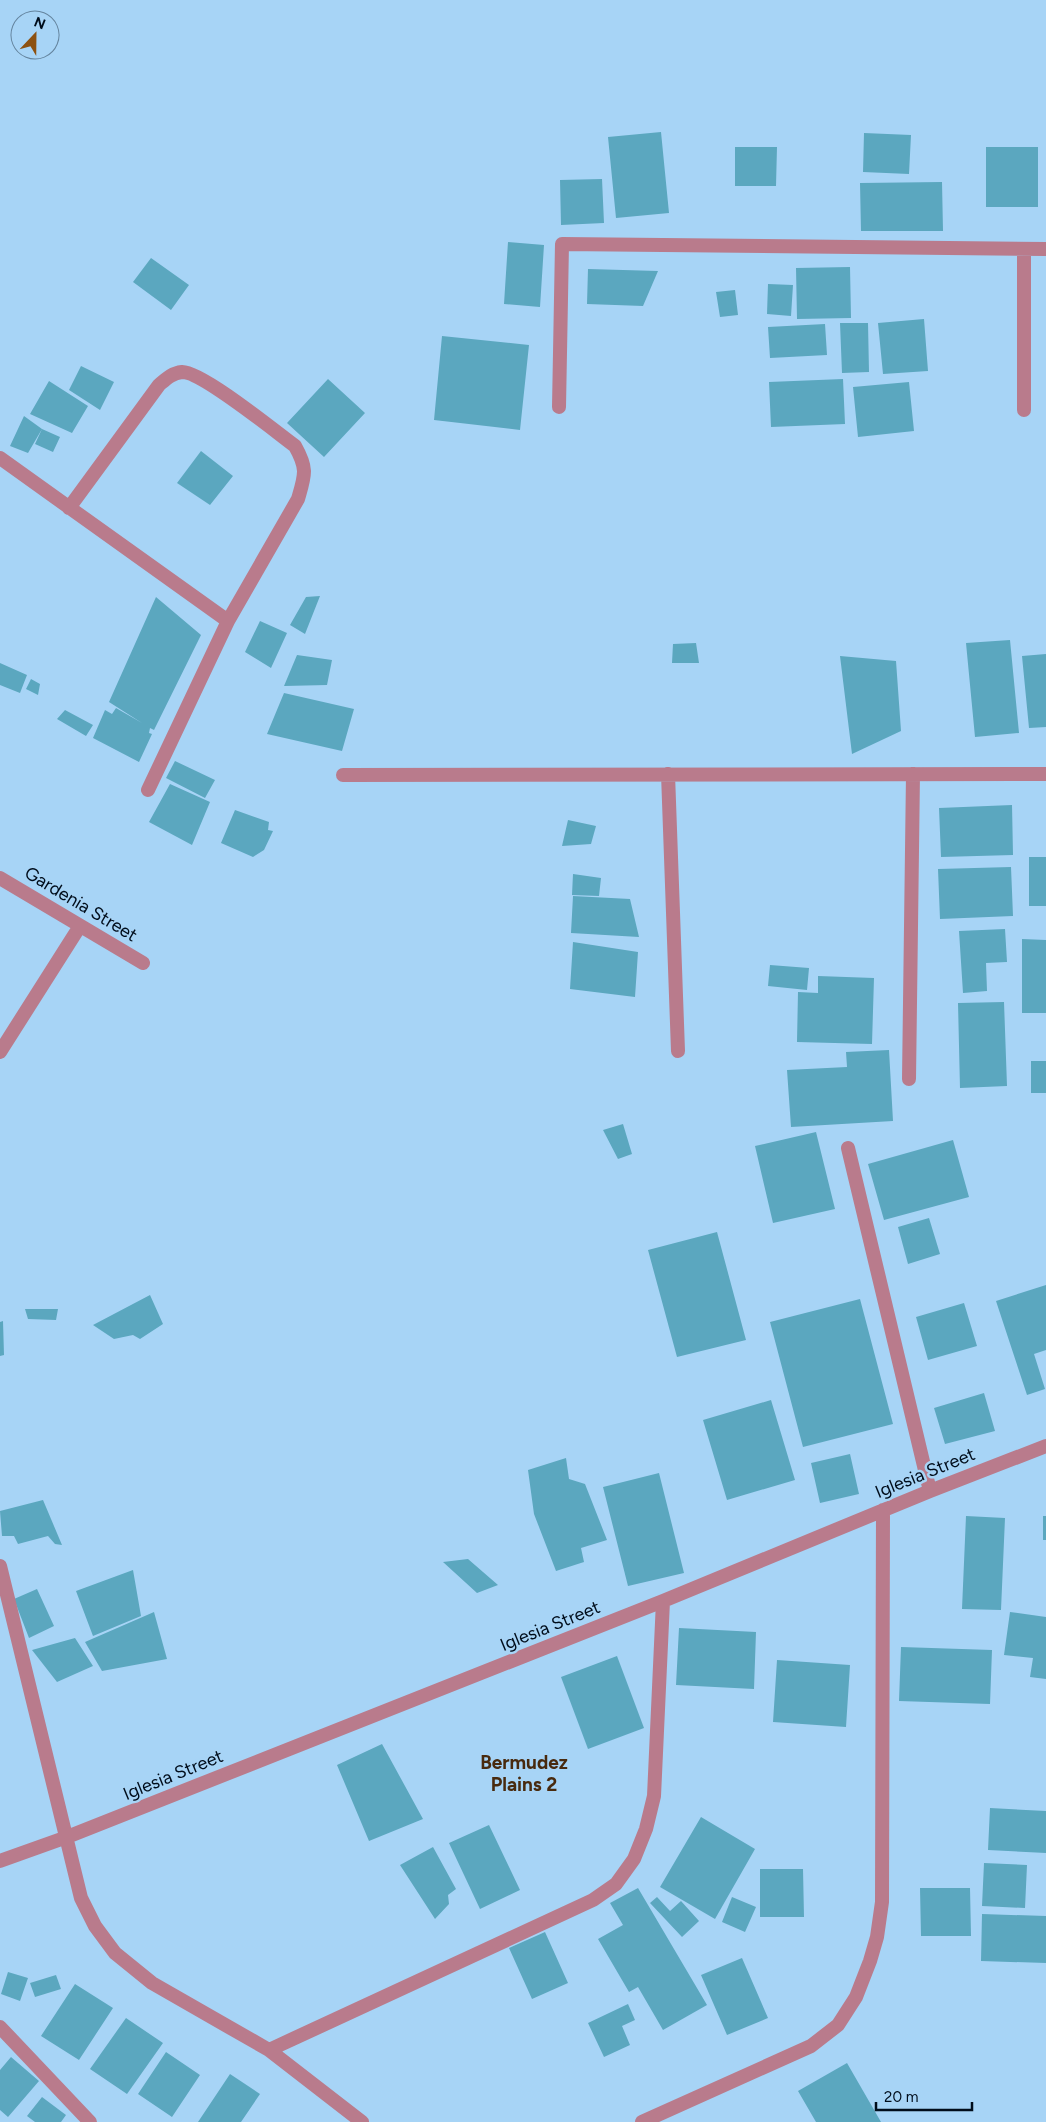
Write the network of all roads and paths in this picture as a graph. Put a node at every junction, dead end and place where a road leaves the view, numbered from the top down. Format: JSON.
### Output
{"nodes":[{"id":1,"x":1024,"y":249,"type":"junction"},
{"id":2,"x":1046,"y":249,"type":"edge"},
{"id":3,"x":559,"y":406,"type":"dead end"},
{"id":4,"x":1024,"y":410,"type":"dead end"},
{"id":5,"x":0,"y":458,"type":"edge"},
{"id":6,"x":69,"y":508,"type":"junction"},
{"id":7,"x":228,"y":621,"type":"junction"},
{"id":8,"x":668,"y":774,"type":"junction"},
{"id":9,"x":913,"y":774,"type":"junction"},
{"id":10,"x":1046,"y":774,"type":"edge"},
{"id":11,"x":342,"y":775,"type":"dead end"},
{"id":12,"x":148,"y":790,"type":"dead end"},
{"id":13,"x":0,"y":878,"type":"edge"},
{"id":14,"x":80,"y":926,"type":"junction"},
{"id":15,"x":143,"y":963,"type":"dead end"},
{"id":16,"x":678,"y":1051,"type":"dead end"},
{"id":17,"x":0,"y":1052,"type":"edge"},
{"id":18,"x":909,"y":1078,"type":"dead end"},
{"id":19,"x":848,"y":1148,"type":"dead end"},
{"id":20,"x":1046,"y":1446,"type":"edge"},
{"id":21,"x":930,"y":1491,"type":"junction"},
{"id":22,"x":883,"y":1510,"type":"junction"},
{"id":23,"x":0,"y":1566,"type":"edge"},
{"id":24,"x":663,"y":1601,"type":"junction"},
{"id":25,"x":67,"y":1837,"type":"junction"},
{"id":26,"x":0,"y":1861,"type":"edge"},
{"id":27,"x":0,"y":2026,"type":"edge"},
{"id":28,"x":269,"y":2050,"type":"junction"},
{"id":29,"x":90,"y":2122,"type":"edge"},
{"id":30,"x":362,"y":2122,"type":"edge"},
{"id":31,"x":642,"y":2122,"type":"edge"}],
"edges":[{"from":1,"to":2,"type":"street"},
{"from":1,"to":3,"type":"street"},
{"from":1,"to":4,"type":"street"},
{"from":5,"to":6,"type":"street"},
{"from":6,"to":7,"type":"street"},
{"from":6,"to":7,"type":"street"},
{"from":7,"to":12,"type":"street"},
{"from":8,"to":9,"type":"street"},
{"from":8,"to":11,"type":"street"},
{"from":8,"to":16,"type":"street"},
{"from":9,"to":10,"type":"street"},
{"from":9,"to":18,"type":"street"},
{"from":13,"to":14,"type":"street","name":"Gardenia Street"},
{"from":14,"to":15,"type":"street","name":"Gardenia Street"},
{"from":14,"to":17,"type":"street"},
{"from":19,"to":21,"type":"street"},
{"from":20,"to":21,"type":"street","name":"Iglesia Street"},
{"from":21,"to":22,"type":"street","name":"Iglesia Street"},
{"from":22,"to":24,"type":"street","name":"Iglesia Street"},
{"from":22,"to":31,"type":"street"},
{"from":23,"to":25,"type":"street"},
{"from":24,"to":25,"type":"street","name":"Iglesia Street"},
{"from":24,"to":28,"type":"street"},
{"from":25,"to":26,"type":"street","name":"Iglesia Street"},
{"from":25,"to":28,"type":"street"},
{"from":27,"to":29,"type":"street"},
{"from":28,"to":30,"type":"street"}]}
